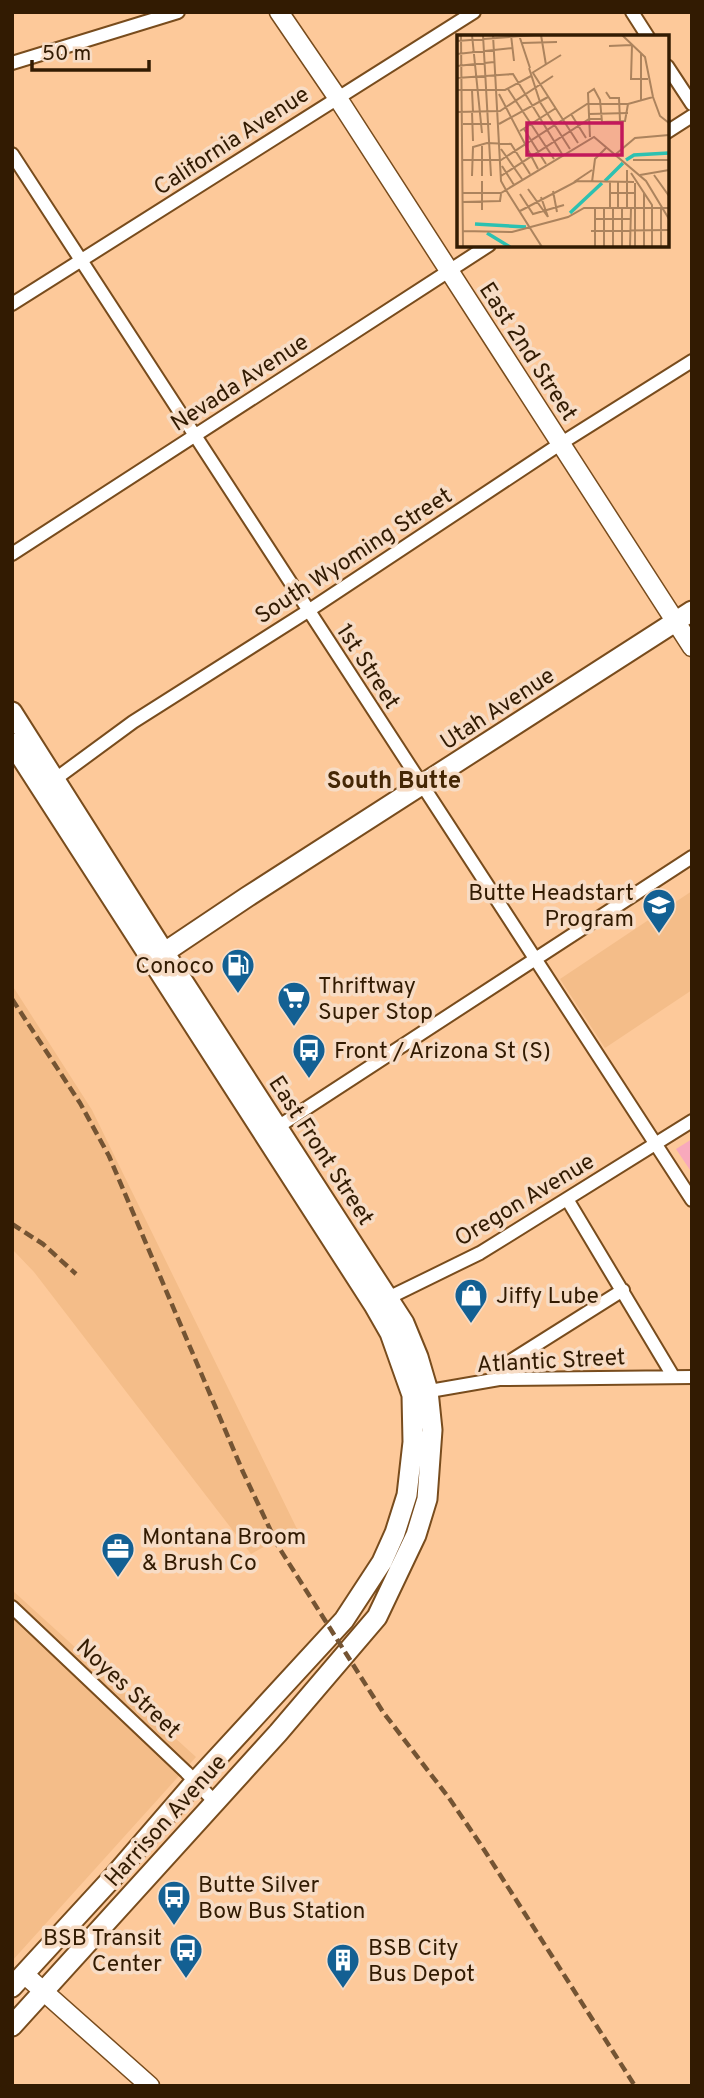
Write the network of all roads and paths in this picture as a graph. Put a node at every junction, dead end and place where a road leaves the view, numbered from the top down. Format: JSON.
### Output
{"nodes":[{"id":1,"x":178,"y":12,"type":"edge"},
{"id":2,"x":279,"y":12,"type":"edge"},
{"id":3,"x":474,"y":12,"type":"edge"},
{"id":4,"x":632,"y":12,"type":"edge"},
{"id":5,"x":647,"y":35,"type":"edge"},
{"id":6,"x":12,"y":63,"type":"edge"},
{"id":7,"x":669,"y":69,"type":"edge"},
{"id":8,"x":337,"y":97,"type":"junction"},
{"id":9,"x":692,"y":104,"type":"edge"},
{"id":10,"x":692,"y":116,"type":"edge"},
{"id":11,"x":669,"y":130,"type":"edge"},
{"id":12,"x":12,"y":154,"type":"edge"},
{"id":13,"x":486,"y":247,"type":"edge"},
{"id":14,"x":83,"y":260,"type":"junction"},
{"id":15,"x":448,"y":271,"type":"junction"},
{"id":16,"x":12,"y":303,"type":"edge"},
{"id":17,"x":692,"y":361,"type":"edge"},
{"id":18,"x":196,"y":436,"type":"junction"},
{"id":19,"x":560,"y":444,"type":"junction"},
{"id":20,"x":12,"y":554,"type":"edge"},
{"id":21,"x":308,"y":611,"type":"junction"},
{"id":22,"x":684,"y":615,"type":"edge"},
{"id":23,"x":692,"y":647,"type":"edge"},
{"id":24,"x":12,"y":712,"type":"edge"},
{"id":25,"x":12,"y":743,"type":"edge"},
{"id":26,"x":48,"y":784,"type":"junction"},
{"id":27,"x":423,"y":786,"type":"junction"},
{"id":28,"x":692,"y":857,"type":"edge"},
{"id":29,"x":158,"y":956,"type":"junction"},
{"id":30,"x":533,"y":959,"type":"junction"},
{"id":31,"x":692,"y":1121,"type":"edge"},
{"id":32,"x":271,"y":1131,"type":"junction"},
{"id":33,"x":654,"y":1144,"type":"junction"},
{"id":34,"x":567,"y":1199,"type":"junction"},
{"id":35,"x":692,"y":1200,"type":"edge"},
{"id":36,"x":623,"y":1290,"type":"junction"},
{"id":37,"x":381,"y":1301,"type":"junction"},
{"id":38,"x":673,"y":1377,"type":"junction"},
{"id":39,"x":692,"y":1377,"type":"edge"},
{"id":40,"x":499,"y":1379,"type":"junction"},
{"id":41,"x":420,"y":1393,"type":"junction"},
{"id":42,"x":12,"y":1607,"type":"edge"},
{"id":43,"x":344,"y":1620,"type":"joint"},
{"id":44,"x":324,"y":1643,"type":"junction"},
{"id":45,"x":354,"y":1646,"type":"joint"},
{"id":46,"x":278,"y":1733,"type":"junction"},
{"id":47,"x":195,"y":1782,"type":"junction"},
{"id":48,"x":214,"y":1801,"type":"junction"},
{"id":49,"x":18,"y":1980,"type":"edge"},
{"id":50,"x":44,"y":1991,"type":"junction"},
{"id":51,"x":12,"y":2026,"type":"edge"},
{"id":52,"x":150,"y":2086,"type":"edge"}],
"edges":[{"from":1,"to":6,"type":"street"},
{"from":2,"to":8,"type":"street","name":"East 2nd Street"},
{"from":3,"to":8,"type":"street","name":"California Avenue"},
{"from":4,"to":5,"type":"street"},
{"from":7,"to":9,"type":"street"},
{"from":8,"to":14,"type":"street","name":"California Avenue"},
{"from":8,"to":15,"type":"street","name":"East 2nd Street"},
{"from":10,"to":11,"type":"street"},
{"from":12,"to":14,"type":"street","name":"1st Street"},
{"from":13,"to":15,"type":"street","name":"Nevada Avenue"},
{"from":14,"to":16,"type":"street","name":"California Avenue"},
{"from":14,"to":18,"type":"street","name":"1st Street"},
{"from":15,"to":18,"type":"street","name":"Nevada Avenue"},
{"from":15,"to":19,"type":"street","name":"East 2nd Street"},
{"from":17,"to":19,"type":"street","name":"South Wyoming Street"},
{"from":18,"to":20,"type":"street","name":"Nevada Avenue"},
{"from":18,"to":21,"type":"street","name":"1st Street"},
{"from":19,"to":21,"type":"street","name":"South Wyoming Street"},
{"from":19,"to":22,"type":"street","name":"East 2nd Street"},
{"from":21,"to":26,"type":"street","name":"South Wyoming Street"},
{"from":21,"to":27,"type":"street","name":"1st Street"},
{"from":22,"to":23,"type":"street","name":"East 2nd Street"},
{"from":22,"to":27,"type":"main road","name":"Utah Avenue"},
{"from":24,"to":26,"type":"main road","name":"East Front Street"},
{"from":25,"to":26,"type":"main road","name":"East Front Street"},
{"from":26,"to":29,"type":"main road","name":"East Front Street"},
{"from":27,"to":29,"type":"main road","name":"Utah Avenue"},
{"from":27,"to":30,"type":"street","name":"1st Street"},
{"from":28,"to":30,"type":"street"},
{"from":29,"to":32,"type":"main road","name":"East Front Street"},
{"from":30,"to":32,"type":"street"},
{"from":30,"to":33,"type":"street","name":"1st Street"},
{"from":31,"to":33,"type":"street","name":"Oregon Avenue"},
{"from":32,"to":37,"type":"main road","name":"East Front Street"},
{"from":33,"to":34,"type":"street","name":"Oregon Avenue"},
{"from":33,"to":35,"type":"street","name":"1st Street"},
{"from":34,"to":36,"type":"street"},
{"from":34,"to":37,"type":"street","name":"Oregon Avenue"},
{"from":36,"to":38,"type":"street"},
{"from":36,"to":40,"type":"street"},
{"from":37,"to":41,"type":"main road","name":"East Front Street"},
{"from":38,"to":39,"type":"street","name":"Atlantic Street"},
{"from":38,"to":40,"type":"street","name":"Atlantic Street"},
{"from":40,"to":41,"type":"street","name":"Atlantic Street"},
{"from":41,"to":43,"type":"main road","name":"East Front Street"},
{"from":41,"to":45,"type":"main road","name":"East Front Street"},
{"from":42,"to":47,"type":"street","name":"Noyes Street"},
{"from":43,"to":44,"type":"main road","name":"Harrison Avenue"},
{"from":44,"to":46,"type":"main road"},
{"from":44,"to":47,"type":"main road","name":"Harrison Avenue"},
{"from":45,"to":46,"type":"main road","name":"Harrison Avenue"},
{"from":46,"to":48,"type":"main road","name":"Harrison Avenue"},
{"from":47,"to":48,"type":"street","name":"Noyes Street"},
{"from":47,"to":49,"type":"main road","name":"Harrison Avenue"},
{"from":48,"to":50,"type":"main road","name":"Harrison Avenue"},
{"from":49,"to":50,"type":"street"},
{"from":50,"to":51,"type":"main road","name":"Harrison Avenue"},
{"from":50,"to":52,"type":"street"}]}
